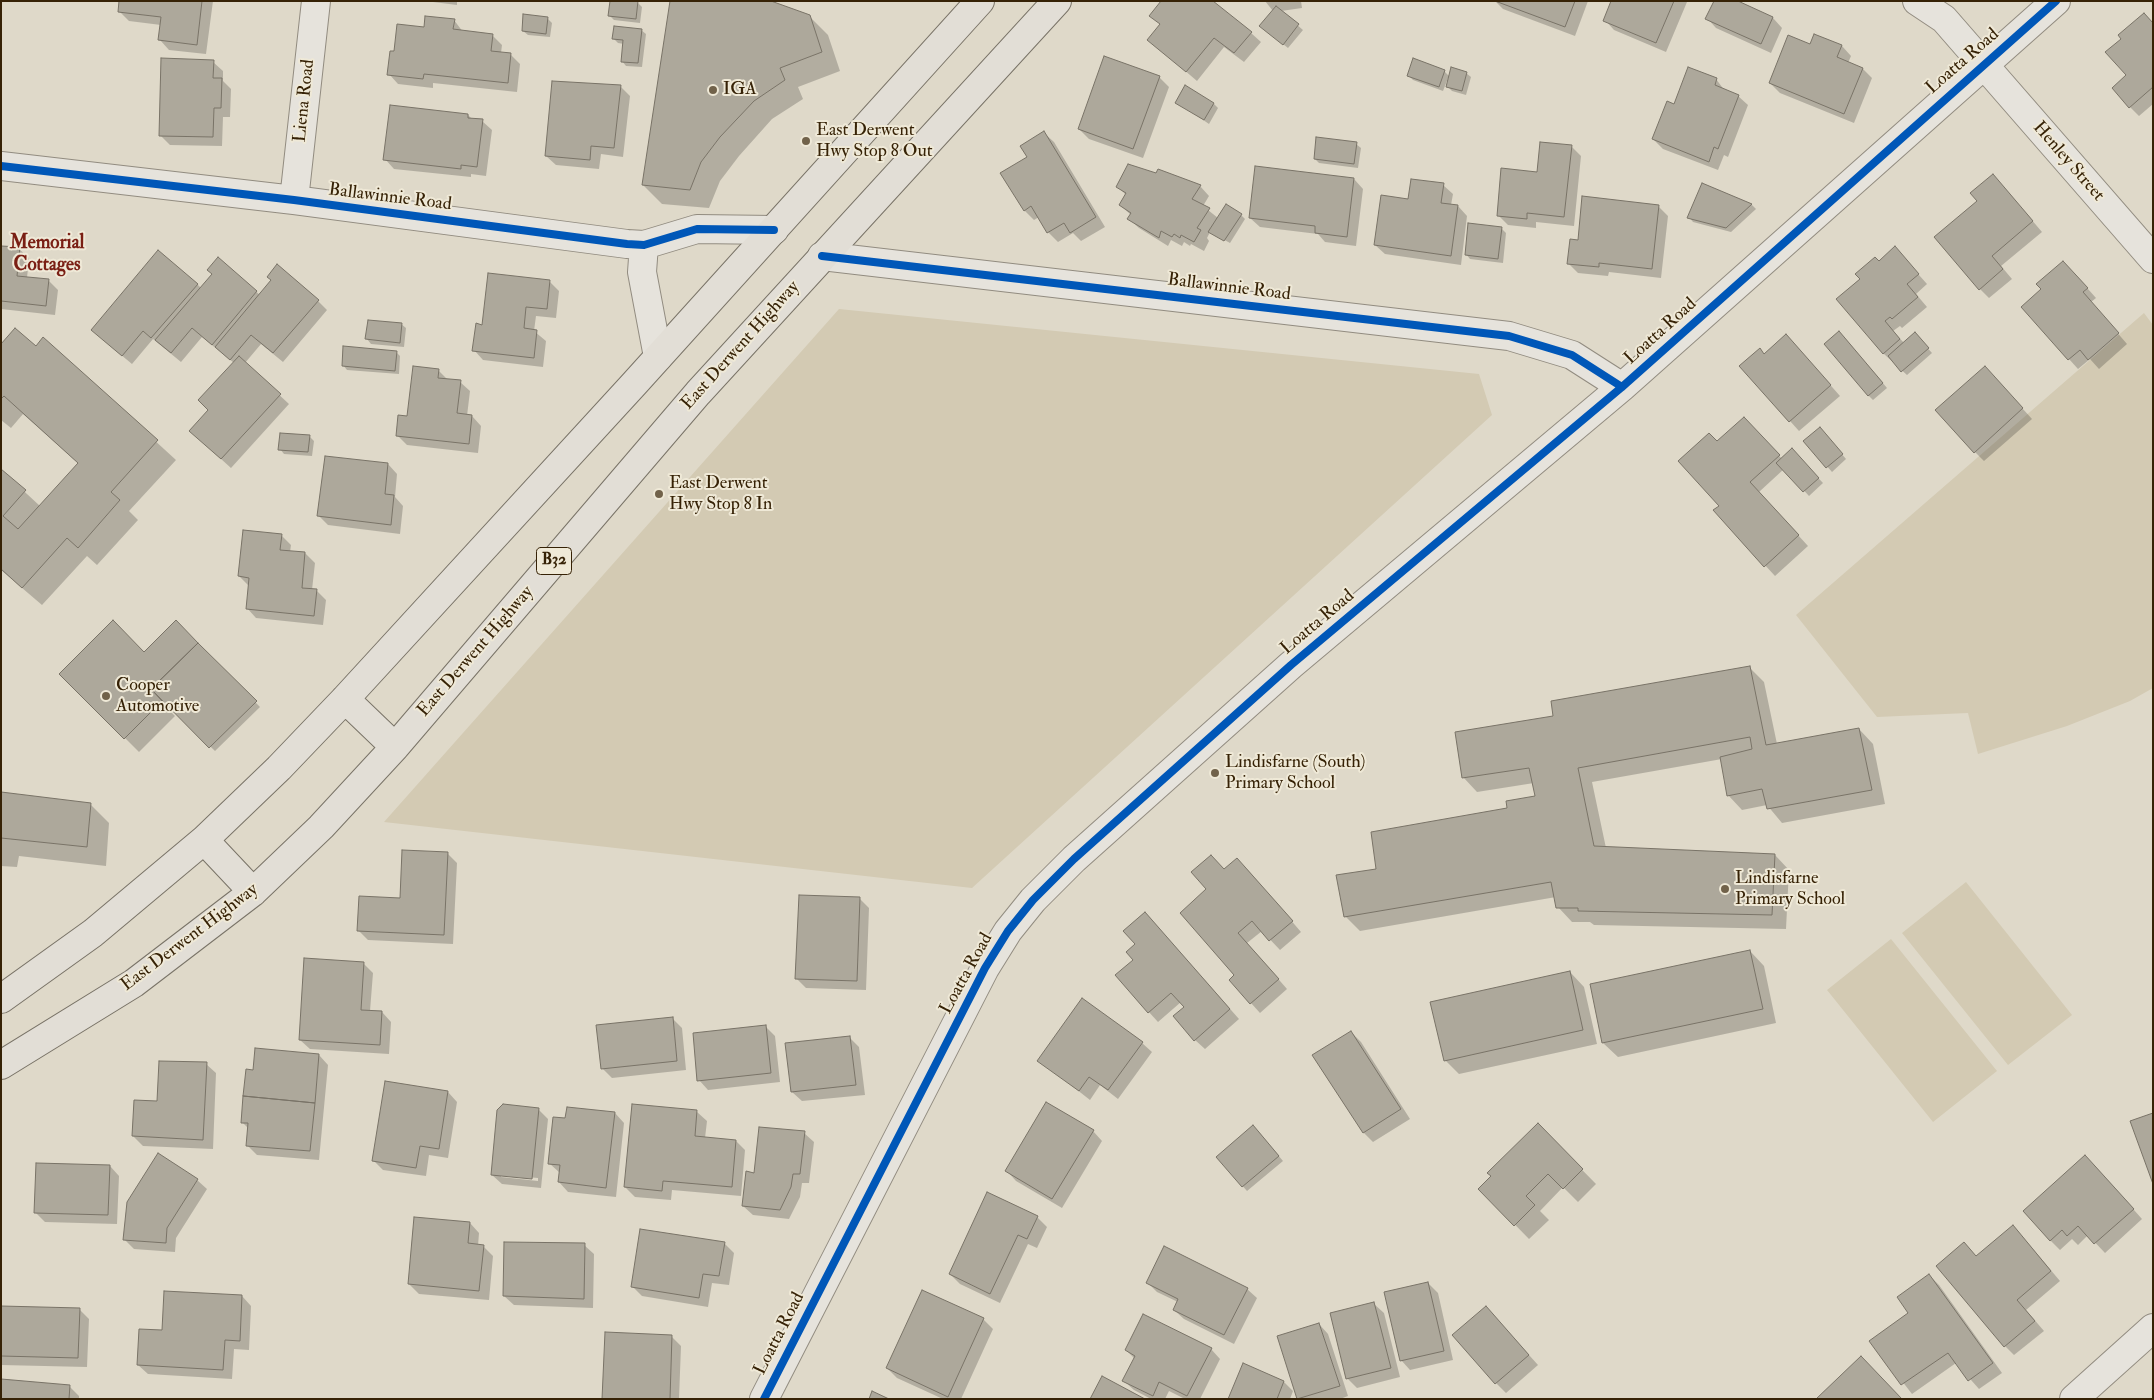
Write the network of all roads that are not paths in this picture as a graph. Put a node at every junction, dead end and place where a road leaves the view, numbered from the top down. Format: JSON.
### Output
{"nodes":[{"id":1,"x":316,"y":1,"type":"edge"},
{"id":2,"x":980,"y":1,"type":"edge"},
{"id":3,"x":1057,"y":1,"type":"edge"},
{"id":4,"x":1917,"y":1,"type":"edge"},
{"id":5,"x":2056,"y":1,"type":"edge"},
{"id":6,"x":1982,"y":65,"type":"junction"},
{"id":7,"x":1,"y":166,"type":"edge"},
{"id":8,"x":294,"y":200,"type":"junction"},
{"id":9,"x":774,"y":230,"type":"junction"},
{"id":10,"x":644,"y":245,"type":"junction"},
{"id":11,"x":822,"y":256,"type":"junction"},
{"id":12,"x":2153,"y":259,"type":"edge"},
{"id":13,"x":658,"y":358,"type":"junction"},
{"id":14,"x":1622,"y":387,"type":"junction"},
{"id":15,"x":345,"y":699,"type":"junction"},
{"id":16,"x":395,"y":747,"type":"junction"},
{"id":17,"x":204,"y":840,"type":"junction"},
{"id":18,"x":253,"y":892,"type":"junction"},
{"id":19,"x":1,"y":999,"type":"edge"},
{"id":20,"x":1,"y":1065,"type":"edge"},
{"id":21,"x":2153,"y":1328,"type":"edge"},
{"id":22,"x":764,"y":1399,"type":"edge"},
{"id":23,"x":2074,"y":1399,"type":"edge"}],
"edges":[{"from":1,"to":8,"type":"street","name":"Liena Road"},
{"from":2,"to":9,"type":"main road"},
{"from":3,"to":11,"type":"main road","name":"East Derwent Highway","number":"B32"},
{"from":4,"to":6,"type":"street","name":"Henley Street"},
{"from":5,"to":6,"type":"street","name":"Loatta Road"},
{"from":6,"to":12,"type":"street","name":"Henley Street"},
{"from":6,"to":14,"type":"street","name":"Loatta Road"},
{"from":7,"to":8,"type":"street","name":"Ballawinnie Road"},
{"from":8,"to":10,"type":"street","name":"Ballawinnie Road"},
{"from":9,"to":10,"type":"street","name":"Ballawinnie Road"},
{"from":9,"to":13,"type":"main road"},
{"from":10,"to":13,"type":"street"},
{"from":11,"to":14,"type":"street","name":"Ballawinnie Road"},
{"from":11,"to":16,"type":"main road","name":"East Derwent Highway","number":"B32"},
{"from":13,"to":15,"type":"main road"},
{"from":14,"to":22,"type":"street","name":"Loatta Road"},
{"from":15,"to":16,"type":"main road"},
{"from":15,"to":17,"type":"main road"},
{"from":16,"to":18,"type":"main road","name":"East Derwent Highway","number":"B32"},
{"from":17,"to":18,"type":"main road"},
{"from":17,"to":19,"type":"main road"},
{"from":18,"to":20,"type":"main road","name":"East Derwent Highway","number":"B32"},
{"from":21,"to":23,"type":"street"}]}
